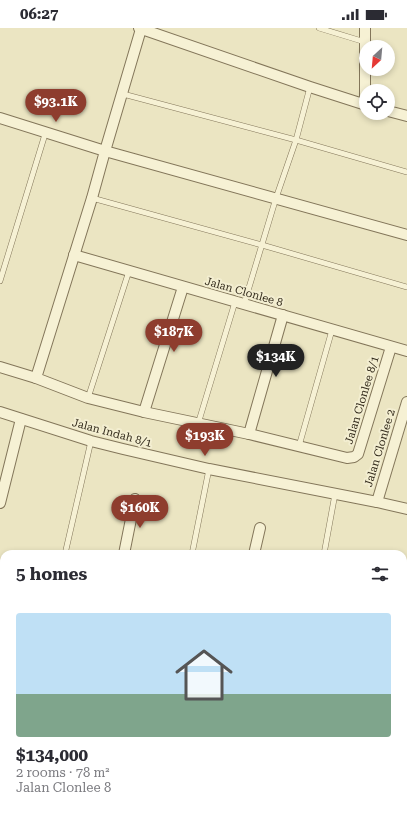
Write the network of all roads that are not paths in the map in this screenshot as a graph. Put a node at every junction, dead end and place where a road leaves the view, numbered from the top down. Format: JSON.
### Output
{"nodes":[{"id":1,"x":140,"y":28,"type":"edge"},
{"id":2,"x":319,"y":28,"type":"edge"},
{"id":3,"x":365,"y":28,"type":"edge"},
{"id":4,"x":359,"y":40,"type":"edge"},
{"id":5,"x":365,"y":40,"type":"edge"},
{"id":6,"x":310,"y":87,"type":"junction"},
{"id":7,"x":122,"y":94,"type":"junction"},
{"id":8,"x":359,"y":102,"type":"edge"},
{"id":9,"x":395,"y":113,"type":"edge"},
{"id":10,"x":407,"y":116,"type":"edge"},
{"id":11,"x":0,"y":118,"type":"edge"},
{"id":12,"x":46,"y":131,"type":"junction"},
{"id":13,"x":296,"y":140,"type":"junction"},
{"id":14,"x":105,"y":151,"type":"junction"},
{"id":15,"x":407,"y":172,"type":"edge"},
{"id":16,"x":92,"y":198,"type":"junction"},
{"id":17,"x":276,"y":198,"type":"junction"},
{"id":18,"x":407,"y":236,"type":"edge"},
{"id":19,"x":262,"y":245,"type":"junction"},
{"id":20,"x":74,"y":255,"type":"junction"},
{"id":21,"x":129,"y":271,"type":"junction"},
{"id":22,"x":0,"y":281,"type":"edge"},
{"id":23,"x":183,"y":287,"type":"junction"},
{"id":24,"x":407,"y":287,"type":"edge"},
{"id":25,"x":240,"y":303,"type":"junction"},
{"id":26,"x":283,"y":316,"type":"junction"},
{"id":27,"x":332,"y":330,"type":"junction"},
{"id":28,"x":391,"y":347,"type":"junction"},
{"id":29,"x":407,"y":351,"type":"edge"},
{"id":30,"x":0,"y":367,"type":"edge"},
{"id":31,"x":36,"y":378,"type":"junction"},
{"id":32,"x":88,"y":398,"type":"junction"},
{"id":33,"x":407,"y":402,"type":"edge"},
{"id":34,"x":0,"y":412,"type":"edge"},
{"id":35,"x":144,"y":412,"type":"junction"},
{"id":36,"x":21,"y":419,"type":"junction"},
{"id":37,"x":198,"y":424,"type":"junction"},
{"id":38,"x":249,"y":434,"type":"junction"},
{"id":39,"x":91,"y":441,"type":"junction"},
{"id":40,"x":299,"y":446,"type":"junction"},
{"id":41,"x":209,"y":469,"type":"junction"},
{"id":42,"x":4,"y":474,"type":"edge"},
{"id":43,"x":335,"y":494,"type":"junction"},
{"id":44,"x":135,"y":499,"type":"dead end"},
{"id":45,"x":377,"y":502,"type":"junction"},
{"id":46,"x":0,"y":503,"type":"edge"},
{"id":47,"x":407,"y":509,"type":"edge"},
{"id":48,"x":260,"y":528,"type":"dead end"},
{"id":49,"x":66,"y":550,"type":"edge"},
{"id":50,"x":125,"y":550,"type":"edge"},
{"id":51,"x":193,"y":550,"type":"edge"},
{"id":52,"x":255,"y":550,"type":"edge"},
{"id":53,"x":325,"y":550,"type":"edge"}],
"edges":[{"from":1,"to":6,"type":"street"},
{"from":1,"to":7,"type":"street"},
{"from":2,"to":4,"type":"lane"},
{"from":3,"to":5,"type":"street"},
{"from":6,"to":8,"type":"street"},
{"from":6,"to":13,"type":"lane"},
{"from":7,"to":13,"type":"lane"},
{"from":7,"to":14,"type":"street"},
{"from":9,"to":10,"type":"street"},
{"from":11,"to":12,"type":"street"},
{"from":12,"to":14,"type":"street"},
{"from":12,"to":22,"type":"lane"},
{"from":13,"to":15,"type":"lane"},
{"from":13,"to":17,"type":"lane"},
{"from":14,"to":16,"type":"street"},
{"from":14,"to":17,"type":"street"},
{"from":16,"to":19,"type":"lane"},
{"from":16,"to":20,"type":"street"},
{"from":17,"to":18,"type":"street"},
{"from":17,"to":19,"type":"lane"},
{"from":19,"to":24,"type":"lane"},
{"from":19,"to":25,"type":"lane"},
{"from":20,"to":21,"type":"street","name":"Jalan Clonlee 8"},
{"from":20,"to":31,"type":"street"},
{"from":21,"to":23,"type":"street","name":"Jalan Clonlee 8"},
{"from":21,"to":32,"type":"lane"},
{"from":23,"to":25,"type":"street","name":"Jalan Clonlee 8"},
{"from":23,"to":35,"type":"street"},
{"from":25,"to":26,"type":"street","name":"Jalan Clonlee 8"},
{"from":25,"to":37,"type":"lane"},
{"from":26,"to":27,"type":"street","name":"Jalan Clonlee 8"},
{"from":26,"to":38,"type":"street"},
{"from":27,"to":28,"type":"street","name":"Jalan Clonlee 8"},
{"from":27,"to":40,"type":"lane"},
{"from":28,"to":29,"type":"street","name":"Jalan Clonlee 8"},
{"from":28,"to":40,"type":"street","name":"Jalan Clonlee 8/1"},
{"from":30,"to":31,"type":"street"},
{"from":31,"to":32,"type":"street"},
{"from":32,"to":35,"type":"street"},
{"from":33,"to":45,"type":"street","name":"Jalan Clonlee 2"},
{"from":34,"to":36,"type":"street","name":"Jalan Indah 8/1"},
{"from":35,"to":37,"type":"street"},
{"from":36,"to":39,"type":"street","name":"Jalan Indah 8/1"},
{"from":36,"to":42,"type":"street"},
{"from":37,"to":38,"type":"street"},
{"from":38,"to":40,"type":"street"},
{"from":39,"to":41,"type":"street","name":"Jalan Indah 8/1"},
{"from":39,"to":49,"type":"lane"},
{"from":41,"to":43,"type":"street","name":"Jalan Indah 8/1"},
{"from":41,"to":51,"type":"lane"},
{"from":42,"to":46,"type":"street"},
{"from":43,"to":45,"type":"street","name":"Jalan Indah 8/1"},
{"from":43,"to":53,"type":"lane"},
{"from":44,"to":50,"type":"street"},
{"from":45,"to":47,"type":"street","name":"Jalan Indah 8/1"},
{"from":48,"to":52,"type":"street"}]}
